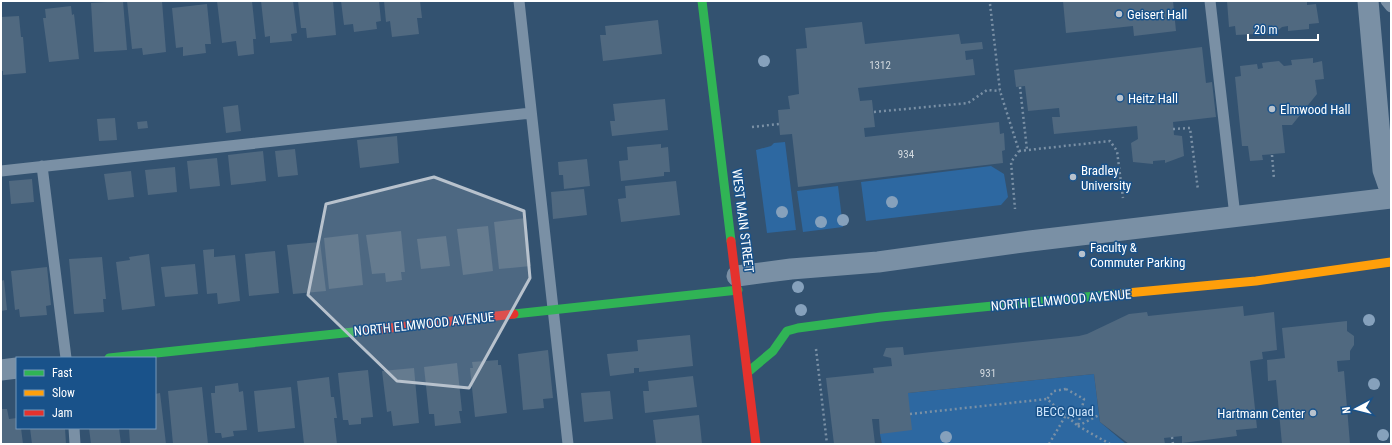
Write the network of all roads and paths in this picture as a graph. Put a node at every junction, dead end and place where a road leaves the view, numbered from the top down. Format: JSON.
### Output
{"nodes":[{"id":1,"x":519,"y":1,"type":"edge"},
{"id":2,"x":702,"y":1,"type":"edge"},
{"id":3,"x":1210,"y":1,"type":"edge"},
{"id":4,"x":1368,"y":1,"type":"edge"},
{"id":5,"x":1386,"y":1,"type":"edge"},
{"id":6,"x":990,"y":4,"type":"dead end"},
{"id":7,"x":1391,"y":8,"type":"edge"},
{"id":8,"x":1020,"y":87,"type":"dead end"},
{"id":9,"x":1000,"y":91,"type":"junction"},
{"id":10,"x":874,"y":112,"type":"dead end"},
{"id":11,"x":531,"y":113,"type":"junction"},
{"id":12,"x":779,"y":124,"type":"dead end"},
{"id":13,"x":752,"y":127,"type":"dead end"},
{"id":14,"x":1173,"y":129,"type":"dead end"},
{"id":15,"x":1027,"y":150,"type":"junction"},
{"id":16,"x":1019,"y":151,"type":"junction"},
{"id":17,"x":1272,"y":155,"type":"dead end"},
{"id":18,"x":42,"y":166,"type":"junction"},
{"id":19,"x":1,"y":171,"type":"edge"},
{"id":20,"x":1274,"y":180,"type":"dead end"},
{"id":21,"x":1198,"y":190,"type":"dead end"},
{"id":22,"x":1391,"y":193,"type":"edge"},
{"id":23,"x":1123,"y":198,"type":"dead end"},
{"id":24,"x":1391,"y":198,"type":"edge"},
{"id":25,"x":1015,"y":209,"type":"dead end"},
{"id":26,"x":1235,"y":216,"type":"junction"},
{"id":27,"x":1391,"y":262,"type":"edge"},
{"id":28,"x":737,"y":283,"type":"junction"},
{"id":29,"x":554,"y":310,"type":"junction"},
{"id":30,"x":816,"y":348,"type":"dead end"},
{"id":31,"x":66,"y":357,"type":"edge"},
{"id":32,"x":118,"y":357,"type":"edge"},
{"id":33,"x":16,"y":368,"type":"edge"},
{"id":34,"x":1,"y":370,"type":"edge"},
{"id":35,"x":748,"y":372,"type":"junction"},
{"id":36,"x":1047,"y":399,"type":"junction"},
{"id":37,"x":910,"y":414,"type":"dead end"},
{"id":38,"x":1066,"y":415,"type":"junction"},
{"id":39,"x":1099,"y":415,"type":"dead end"},
{"id":40,"x":1078,"y":426,"type":"junction"},
{"id":41,"x":74,"y":429,"type":"edge"},
{"id":42,"x":1172,"y":437,"type":"dead end"},
{"id":43,"x":75,"y":444,"type":"edge"},
{"id":44,"x":568,"y":444,"type":"edge"},
{"id":45,"x":756,"y":444,"type":"edge"},
{"id":46,"x":827,"y":444,"type":"edge"},
{"id":47,"x":1049,"y":444,"type":"edge"},
{"id":48,"x":1110,"y":444,"type":"edge"},
{"id":49,"x":1173,"y":444,"type":"edge"}],
"edges":[{"from":1,"to":11,"type":"lane"},
{"from":2,"to":28,"type":"street","name":"WEST MAIN STREET"},
{"from":3,"to":26,"type":"lane"},
{"from":4,"to":22,"type":"street"},
{"from":5,"to":7,"type":"lane"},
{"from":6,"to":9,"type":"path"},
{"from":8,"to":15,"type":"path"},
{"from":9,"to":10,"type":"path"},
{"from":9,"to":16,"type":"path"},
{"from":11,"to":18,"type":"lane"},
{"from":11,"to":29,"type":"lane"},
{"from":12,"to":13,"type":"path"},
{"from":14,"to":21,"type":"path"},
{"from":15,"to":16,"type":"path"},
{"from":15,"to":23,"type":"path"},
{"from":16,"to":25,"type":"path"},
{"from":17,"to":20,"type":"path"},
{"from":18,"to":19,"type":"lane"},
{"from":18,"to":31,"type":"lane"},
{"from":24,"to":26,"type":"street","name":"NORTH ELMWOOD AVENUE"},
{"from":26,"to":28,"type":"street","name":"NORTH ELMWOOD AVENUE"},
{"from":27,"to":35,"type":"street","name":"NORTH ELMWOOD AVENUE"},
{"from":28,"to":29,"type":"street","name":"NORTH ELMWOOD AVENUE"},
{"from":28,"to":35,"type":"street","name":"WEST MAIN STREET"},
{"from":29,"to":32,"type":"street","name":"NORTH ELMWOOD AVENUE"},
{"from":29,"to":44,"type":"lane"},
{"from":30,"to":46,"type":"path"},
{"from":33,"to":34,"type":"street"},
{"from":35,"to":45,"type":"street","name":"WEST MAIN STREET"},
{"from":36,"to":37,"type":"path"},
{"from":36,"to":38,"type":"path"},
{"from":36,"to":40,"type":"path"},
{"from":38,"to":40,"type":"path"},
{"from":38,"to":47,"type":"path"},
{"from":39,"to":40,"type":"path"},
{"from":40,"to":48,"type":"path"},
{"from":41,"to":43,"type":"lane"},
{"from":42,"to":49,"type":"path"}]}
